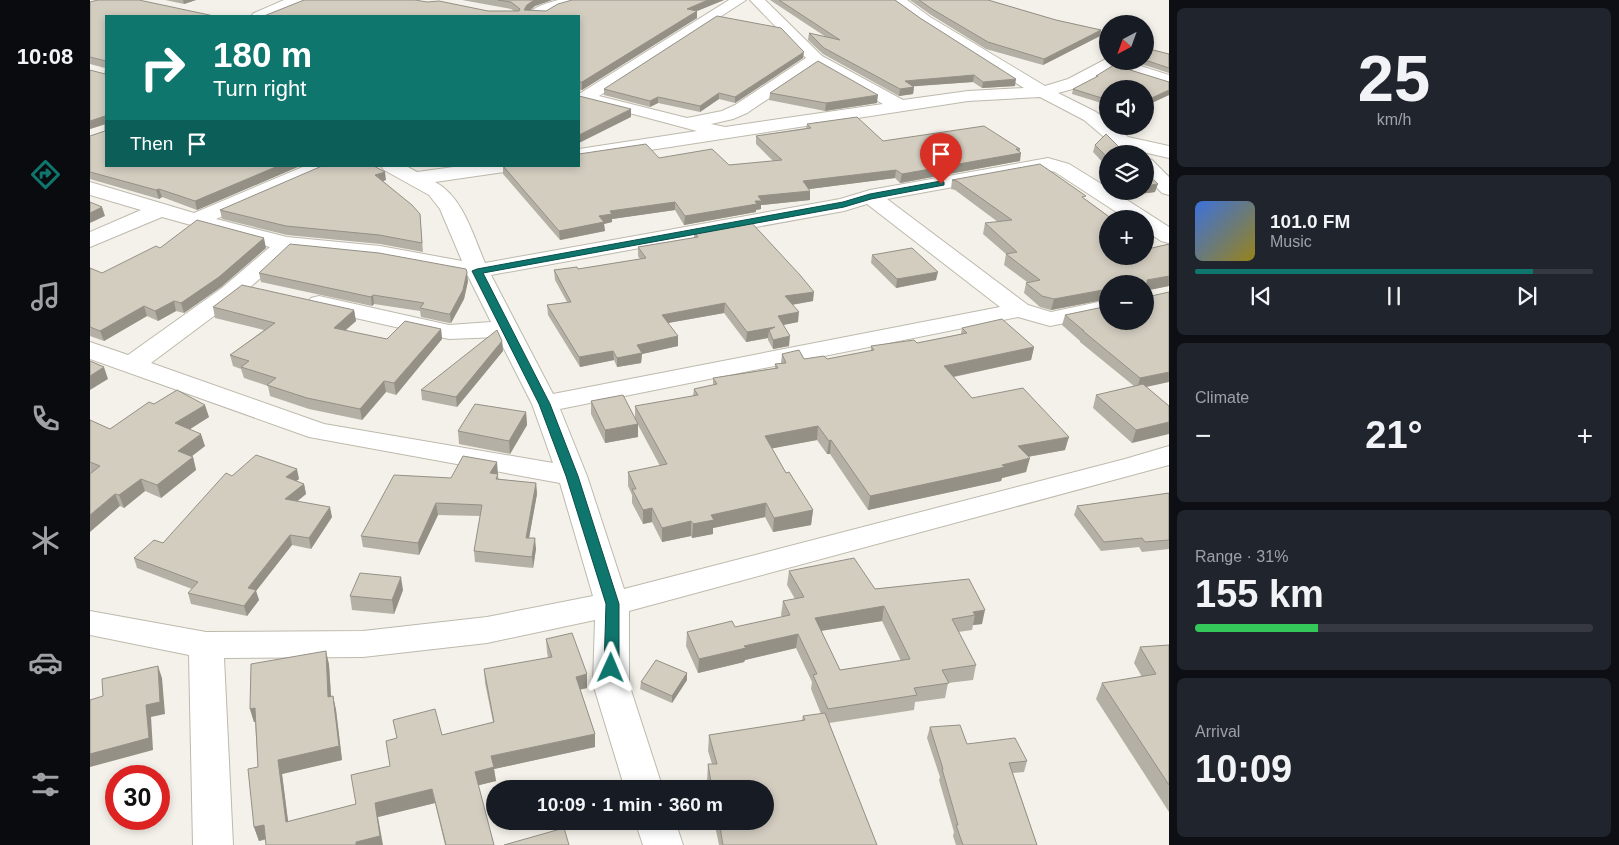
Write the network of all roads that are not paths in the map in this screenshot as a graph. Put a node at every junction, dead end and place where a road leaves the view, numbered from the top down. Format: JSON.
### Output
{"nodes":[{"id":1,"x":297,"y":0,"type":"edge"},
{"id":2,"x":574,"y":0,"type":"edge"},
{"id":3,"x":739,"y":0,"type":"edge"},
{"id":4,"x":757,"y":0,"type":"edge"},
{"id":5,"x":897,"y":0,"type":"edge"},
{"id":6,"x":260,"y":15,"type":"edge"},
{"id":7,"x":536,"y":15,"type":"edge"},
{"id":8,"x":816,"y":59,"type":"junction"},
{"id":9,"x":1169,"y":81,"type":"edge"},
{"id":10,"x":1043,"y":92,"type":"junction"},
{"id":11,"x":582,"y":97,"type":"edge"},
{"id":12,"x":900,"y":106,"type":"junction"},
{"id":13,"x":686,"y":122,"type":"junction"},
{"id":14,"x":729,"y":134,"type":"junction"},
{"id":15,"x":1126,"y":145,"type":"edge"},
{"id":16,"x":1154,"y":150,"type":"edge"},
{"id":17,"x":1169,"y":152,"type":"edge"},
{"id":18,"x":580,"y":155,"type":"edge"},
{"id":19,"x":320,"y":167,"type":"edge"},
{"id":20,"x":490,"y":167,"type":"edge"},
{"id":21,"x":403,"y":173,"type":"edge"},
{"id":22,"x":1154,"y":173,"type":"edge"},
{"id":23,"x":90,"y":188,"type":"edge"},
{"id":24,"x":1169,"y":189,"type":"edge"},
{"id":25,"x":870,"y":196,"type":"junction"},
{"id":26,"x":160,"y":210,"type":"junction"},
{"id":27,"x":1127,"y":210,"type":"edge"},
{"id":28,"x":195,"y":220,"type":"junction"},
{"id":29,"x":1154,"y":227,"type":"edge"},
{"id":30,"x":1169,"y":236,"type":"edge"},
{"id":31,"x":90,"y":240,"type":"edge"},
{"id":32,"x":286,"y":244,"type":"junction"},
{"id":33,"x":477,"y":271,"type":"junction"},
{"id":34,"x":240,"y":286,"type":"junction"},
{"id":35,"x":269,"y":292,"type":"edge"},
{"id":36,"x":298,"y":298,"type":"edge"},
{"id":37,"x":1099,"y":309,"type":"edge"},
{"id":38,"x":1019,"y":310,"type":"junction"},
{"id":39,"x":507,"y":328,"type":"junction"},
{"id":40,"x":90,"y":350,"type":"edge"},
{"id":41,"x":131,"y":365,"type":"junction"},
{"id":42,"x":544,"y":404,"type":"junction"},
{"id":43,"x":1169,"y":454,"type":"edge"},
{"id":44,"x":572,"y":476,"type":"junction"},
{"id":45,"x":612,"y":604,"type":"junction"},
{"id":46,"x":91,"y":624,"type":"edge"},
{"id":47,"x":206,"y":645,"type":"junction"},
{"id":48,"x":641,"y":780,"type":"edge"},
{"id":49,"x":658,"y":830,"type":"edge"},
{"id":50,"x":213,"y":845,"type":"edge"},
{"id":51,"x":663,"y":845,"type":"edge"}],
"edges":[{"from":1,"to":6,"type":"street"},
{"from":2,"to":7,"type":"street"},
{"from":3,"to":11,"type":"street"},
{"from":4,"to":8,"type":"street"},
{"from":5,"to":10,"type":"street"},
{"from":8,"to":12,"type":"street"},
{"from":8,"to":13,"type":"street"},
{"from":9,"to":10,"type":"street"},
{"from":10,"to":12,"type":"street"},
{"from":10,"to":15,"type":"street"},
{"from":11,"to":13,"type":"street"},
{"from":12,"to":14,"type":"street"},
{"from":13,"to":14,"type":"street"},
{"from":14,"to":18,"type":"street"},
{"from":16,"to":17,"type":"street"},
{"from":19,"to":28,"type":"street"},
{"from":20,"to":21,"type":"street"},
{"from":21,"to":33,"type":"street"},
{"from":22,"to":24,"type":"street"},
{"from":23,"to":26,"type":"street"},
{"from":25,"to":27,"type":"street"},
{"from":25,"to":33,"type":"street"},
{"from":25,"to":38,"type":"street"},
{"from":26,"to":28,"type":"street"},
{"from":26,"to":31,"type":"street"},
{"from":28,"to":32,"type":"street"},
{"from":29,"to":30,"type":"street"},
{"from":32,"to":33,"type":"street"},
{"from":32,"to":34,"type":"street"},
{"from":33,"to":39,"type":"street"},
{"from":34,"to":35,"type":"street"},
{"from":34,"to":41,"type":"street"},
{"from":36,"to":39,"type":"street"},
{"from":37,"to":38,"type":"street"},
{"from":38,"to":42,"type":"street"},
{"from":39,"to":42,"type":"street"},
{"from":40,"to":41,"type":"street"},
{"from":41,"to":44,"type":"street"},
{"from":42,"to":44,"type":"street"},
{"from":43,"to":45,"type":"street"},
{"from":44,"to":45,"type":"street"},
{"from":45,"to":47,"type":"street"},
{"from":45,"to":48,"type":"street"},
{"from":46,"to":47,"type":"street"},
{"from":47,"to":50,"type":"street"},
{"from":49,"to":51,"type":"street"}]}
